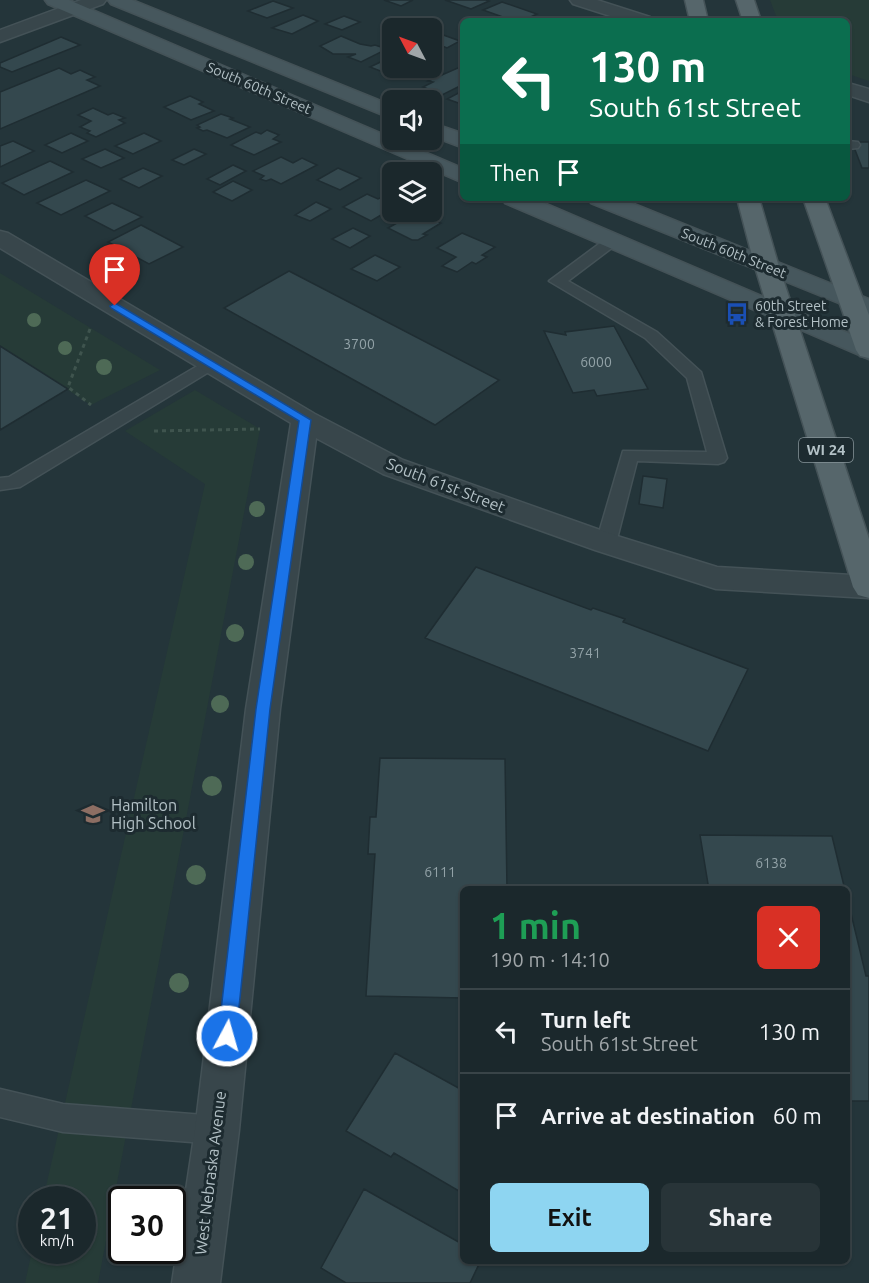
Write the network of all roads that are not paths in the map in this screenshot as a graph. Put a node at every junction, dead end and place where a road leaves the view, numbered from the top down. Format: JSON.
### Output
{"nodes":[{"id":1,"x":54,"y":0,"type":"edge"},
{"id":2,"x":97,"y":0,"type":"edge"},
{"id":3,"x":117,"y":0,"type":"edge"},
{"id":4,"x":579,"y":0,"type":"edge"},
{"id":5,"x":694,"y":0,"type":"edge"},
{"id":6,"x":746,"y":0,"type":"edge"},
{"id":7,"x":75,"y":8,"type":"junction"},
{"id":8,"x":635,"y":18,"type":"edge"},
{"id":9,"x":698,"y":18,"type":"edge"},
{"id":10,"x":751,"y":18,"type":"edge"},
{"id":11,"x":0,"y":36,"type":"edge"},
{"id":12,"x":850,"y":90,"type":"edge"},
{"id":13,"x":869,"y":96,"type":"edge"},
{"id":14,"x":382,"y":108,"type":"edge"},
{"id":15,"x":442,"y":133,"type":"edge"},
{"id":16,"x":460,"y":140,"type":"edge"},
{"id":17,"x":460,"y":175,"type":"edge"},
{"id":18,"x":520,"y":201,"type":"edge"},
{"id":19,"x":606,"y":201,"type":"edge"},
{"id":20,"x":749,"y":201,"type":"edge"},
{"id":21,"x":815,"y":201,"type":"edge"},
{"id":22,"x":0,"y":237,"type":"edge"},
{"id":23,"x":612,"y":241,"type":"junction"},
{"id":24,"x":767,"y":267,"type":"junction"},
{"id":25,"x":859,"y":304,"type":"edge"},
{"id":26,"x":783,"y":314,"type":"junction"},
{"id":27,"x":869,"y":351,"type":"edge"},
{"id":28,"x":211,"y":363,"type":"junction"},
{"id":29,"x":305,"y":420,"type":"junction"},
{"id":30,"x":0,"y":484,"type":"edge"},
{"id":31,"x":606,"y":543,"type":"junction"},
{"id":32,"x":869,"y":587,"type":"edge"},
{"id":33,"x":0,"y":1102,"type":"edge"},
{"id":34,"x":217,"y":1130,"type":"junction"},
{"id":35,"x":196,"y":1283,"type":"edge"}],
"edges":[{"from":1,"to":7,"type":"main road","name":"South 60th Street"},
{"from":2,"to":7,"type":"street"},
{"from":3,"to":14,"type":"main road","name":"South 60th Street"},
{"from":4,"to":8,"type":"street"},
{"from":5,"to":9,"type":"main road"},
{"from":6,"to":10,"type":"main road"},
{"from":7,"to":11,"type":"street"},
{"from":7,"to":17,"type":"main road","name":"South 60th Street"},
{"from":12,"to":13,"type":"street"},
{"from":15,"to":16,"type":"main road"},
{"from":18,"to":23,"type":"main road"},
{"from":19,"to":24,"type":"main road","name":"South 60th Street"},
{"from":20,"to":24,"type":"main road","number":"WI 24"},
{"from":21,"to":25,"type":"main road"},
{"from":22,"to":28,"type":"street","name":"South 61st Street"},
{"from":23,"to":26,"type":"main road"},
{"from":23,"to":31,"type":"lane"},
{"from":24,"to":25,"type":"main road","name":"South 60th Street"},
{"from":24,"to":26,"type":"main road","number":"WI 24"},
{"from":25,"to":27,"type":"main road"},
{"from":26,"to":27,"type":"main road"},
{"from":26,"to":32,"type":"main road","number":"WI 24"},
{"from":28,"to":29,"type":"street","name":"South 61st Street"},
{"from":28,"to":30,"type":"lane"},
{"from":29,"to":31,"type":"street","name":"South 61st Street"},
{"from":29,"to":34,"type":"street","name":"West Nebraska Avenue"},
{"from":31,"to":32,"type":"street","name":"South 61st Street"},
{"from":33,"to":34,"type":"lane"},
{"from":34,"to":35,"type":"street","name":"West Nebraska Avenue"}]}
